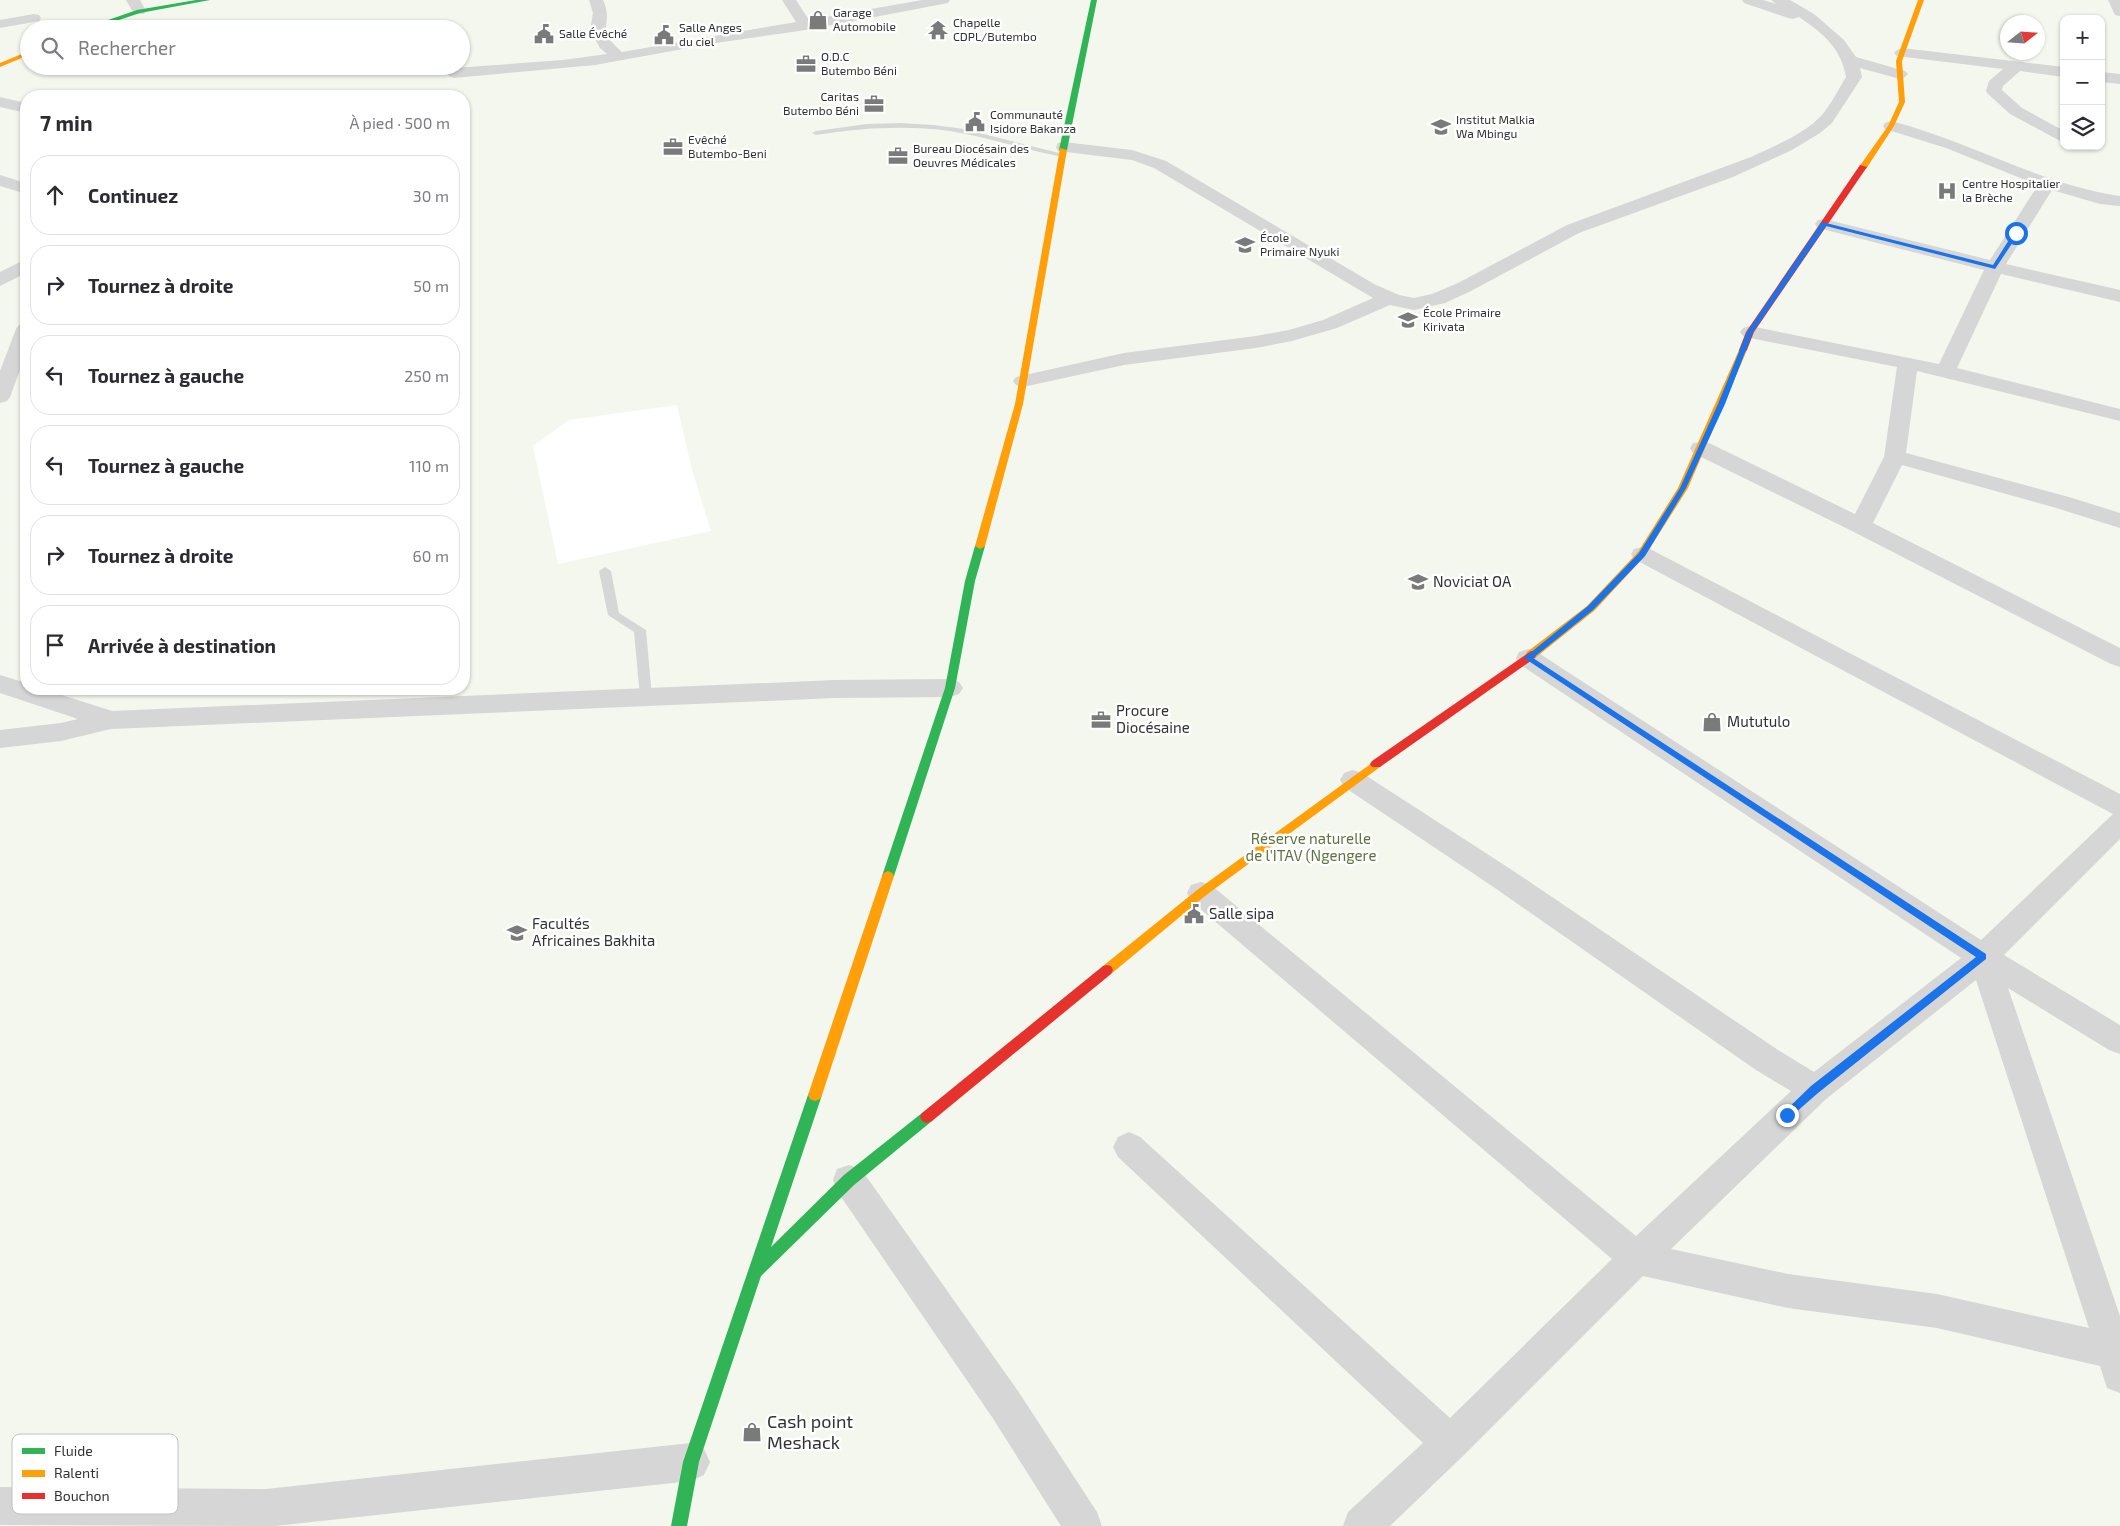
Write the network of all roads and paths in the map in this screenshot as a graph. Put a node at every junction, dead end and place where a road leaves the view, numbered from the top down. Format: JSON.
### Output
{"nodes":[{"id":1,"x":207,"y":0,"type":"edge"},
{"id":2,"x":596,"y":0,"type":"edge"},
{"id":3,"x":789,"y":0,"type":"edge"},
{"id":4,"x":943,"y":0,"type":"edge"},
{"id":5,"x":1094,"y":0,"type":"edge"},
{"id":6,"x":1749,"y":0,"type":"edge"},
{"id":7,"x":1778,"y":0,"type":"edge"},
{"id":8,"x":1921,"y":0,"type":"edge"},
{"id":9,"x":2116,"y":0,"type":"edge"},
{"id":10,"x":136,"y":6,"type":"edge"},
{"id":11,"x":2120,"y":12,"type":"edge"},
{"id":12,"x":34,"y":18,"type":"dead end"},
{"id":13,"x":20,"y":20,"type":"edge"},
{"id":14,"x":23,"y":20,"type":"edge"},
{"id":15,"x":105,"y":20,"type":"edge"},
{"id":16,"x":0,"y":24,"type":"edge"},
{"id":17,"x":1819,"y":24,"type":"junction"},
{"id":18,"x":806,"y":26,"type":"junction"},
{"id":19,"x":1902,"y":53,"type":"junction"},
{"id":20,"x":20,"y":57,"type":"edge"},
{"id":21,"x":619,"y":57,"type":"junction"},
{"id":22,"x":1850,"y":60,"type":"junction"},
{"id":23,"x":0,"y":65,"type":"edge"},
{"id":24,"x":2016,"y":66,"type":"junction"},
{"id":25,"x":470,"y":71,"type":"edge"},
{"id":26,"x":2060,"y":72,"type":"edge"},
{"id":27,"x":1900,"y":74,"type":"junction"},
{"id":28,"x":2105,"y":77,"type":"edge"},
{"id":29,"x":2120,"y":79,"type":"edge"},
{"id":30,"x":0,"y":102,"type":"edge"},
{"id":31,"x":20,"y":107,"type":"edge"},
{"id":32,"x":1890,"y":126,"type":"junction"},
{"id":33,"x":816,"y":133,"type":"dead end"},
{"id":34,"x":2060,"y":136,"type":"edge"},
{"id":35,"x":1064,"y":151,"type":"junction"},
{"id":36,"x":0,"y":180,"type":"edge"},
{"id":37,"x":2048,"y":182,"type":"junction"},
{"id":38,"x":20,"y":188,"type":"edge"},
{"id":39,"x":2120,"y":201,"type":"edge"},
{"id":40,"x":1824,"y":224,"type":"junction"},
{"id":41,"x":1995,"y":267,"type":"junction"},
{"id":42,"x":2120,"y":296,"type":"edge"},
{"id":43,"x":1390,"y":298,"type":"junction"},
{"id":44,"x":1750,"y":332,"type":"junction"},
{"id":45,"x":20,"y":344,"type":"edge"},
{"id":46,"x":1908,"y":363,"type":"junction"},
{"id":47,"x":1945,"y":371,"type":"junction"},
{"id":48,"x":1023,"y":381,"type":"junction"},
{"id":49,"x":1,"y":392,"type":"edge"},
{"id":50,"x":2120,"y":415,"type":"edge"},
{"id":51,"x":1701,"y":448,"type":"junction"},
{"id":52,"x":1895,"y":457,"type":"junction"},
{"id":53,"x":2120,"y":521,"type":"edge"},
{"id":54,"x":1860,"y":527,"type":"junction"},
{"id":55,"x":1642,"y":554,"type":"junction"},
{"id":56,"x":605,"y":572,"type":"dead end"},
{"id":57,"x":1528,"y":658,"type":"junction"},
{"id":58,"x":2120,"y":658,"type":"edge"},
{"id":59,"x":0,"y":684,"type":"edge"},
{"id":60,"x":950,"y":688,"type":"junction"},
{"id":61,"x":20,"y":690,"type":"edge"},
{"id":62,"x":34,"y":695,"type":"edge"},
{"id":63,"x":646,"y":697,"type":"junction"},
{"id":64,"x":111,"y":720,"type":"junction"},
{"id":65,"x":0,"y":739,"type":"edge"},
{"id":66,"x":1353,"y":780,"type":"junction"},
{"id":67,"x":2120,"y":806,"type":"edge"},
{"id":68,"x":2120,"y":822,"type":"edge"},
{"id":69,"x":1201,"y":893,"type":"junction"},
{"id":70,"x":1983,"y":957,"type":"junction"},
{"id":71,"x":2120,"y":1041,"type":"edge"},
{"id":72,"x":1815,"y":1090,"type":"junction"},
{"id":73,"x":1129,"y":1147,"type":"dead end"},
{"id":74,"x":849,"y":1180,"type":"junction"},
{"id":75,"x":1636,"y":1258,"type":"junction"},
{"id":76,"x":757,"y":1271,"type":"junction"},
{"id":77,"x":2118,"y":1360,"type":"edge"},
{"id":78,"x":1450,"y":1443,"type":"junction"},
{"id":79,"x":691,"y":1462,"type":"junction"},
{"id":80,"x":178,"y":1513,"type":"edge"},
{"id":81,"x":262,"y":1517,"type":"edge"},
{"id":82,"x":679,"y":1526,"type":"edge"},
{"id":83,"x":1083,"y":1526,"type":"edge"},
{"id":84,"x":1362,"y":1526,"type":"edge"}],
"edges":[{"from":1,"to":10,"type":"street"},
{"from":2,"to":21,"type":"street"},
{"from":3,"to":18,"type":"street"},
{"from":4,"to":18,"type":"street"},
{"from":5,"to":35,"type":"street"},
{"from":6,"to":17,"type":"street"},
{"from":7,"to":17,"type":"street"},
{"from":8,"to":19,"type":"street"},
{"from":9,"to":11,"type":"street"},
{"from":10,"to":15,"type":"street"},
{"from":12,"to":14,"type":"street"},
{"from":13,"to":16,"type":"street"},
{"from":17,"to":22,"type":"street"},
{"from":18,"to":21,"type":"street"},
{"from":19,"to":24,"type":"street"},
{"from":19,"to":27,"type":"street"},
{"from":20,"to":23,"type":"street"},
{"from":21,"to":25,"type":"street"},
{"from":22,"to":27,"type":"street"},
{"from":22,"to":43,"type":"street"},
{"from":24,"to":26,"type":"street"},
{"from":24,"to":34,"type":"street"},
{"from":27,"to":32,"type":"street"},
{"from":28,"to":29,"type":"street"},
{"from":30,"to":31,"type":"street"},
{"from":32,"to":37,"type":"street"},
{"from":32,"to":40,"type":"street"},
{"from":33,"to":35,"type":"lane"},
{"from":35,"to":43,"type":"street"},
{"from":35,"to":48,"type":"street"},
{"from":36,"to":38,"type":"street"},
{"from":37,"to":39,"type":"street"},
{"from":37,"to":41,"type":"street"},
{"from":40,"to":41,"type":"street"},
{"from":40,"to":44,"type":"street"},
{"from":41,"to":42,"type":"street"},
{"from":41,"to":47,"type":"street"},
{"from":43,"to":48,"type":"street"},
{"from":44,"to":46,"type":"street"},
{"from":44,"to":51,"type":"street"},
{"from":45,"to":49,"type":"street"},
{"from":46,"to":47,"type":"street"},
{"from":46,"to":52,"type":"street"},
{"from":47,"to":50,"type":"street"},
{"from":48,"to":60,"type":"street"},
{"from":51,"to":54,"type":"street"},
{"from":51,"to":55,"type":"street"},
{"from":52,"to":53,"type":"street"},
{"from":52,"to":54,"type":"street"},
{"from":54,"to":58,"type":"street"},
{"from":55,"to":57,"type":"street"},
{"from":55,"to":67,"type":"street"},
{"from":56,"to":63,"type":"lane"},
{"from":57,"to":66,"type":"street"},
{"from":57,"to":70,"type":"street"},
{"from":59,"to":61,"type":"street"},
{"from":60,"to":63,"type":"street"},
{"from":60,"to":76,"type":"street"},
{"from":62,"to":64,"type":"street"},
{"from":63,"to":64,"type":"street"},
{"from":64,"to":65,"type":"street"},
{"from":66,"to":69,"type":"street"},
{"from":66,"to":72,"type":"street"},
{"from":68,"to":70,"type":"street"},
{"from":69,"to":74,"type":"street"},
{"from":69,"to":75,"type":"street"},
{"from":70,"to":71,"type":"street"},
{"from":70,"to":72,"type":"street"},
{"from":70,"to":77,"type":"street"},
{"from":72,"to":75,"type":"street"},
{"from":73,"to":78,"type":"street"},
{"from":74,"to":76,"type":"street"},
{"from":74,"to":83,"type":"street"},
{"from":75,"to":77,"type":"street"},
{"from":75,"to":78,"type":"street"},
{"from":76,"to":79,"type":"street"},
{"from":78,"to":84,"type":"street"},
{"from":79,"to":81,"type":"street"},
{"from":79,"to":82,"type":"street"},
{"from":80,"to":81,"type":"street"}]}
